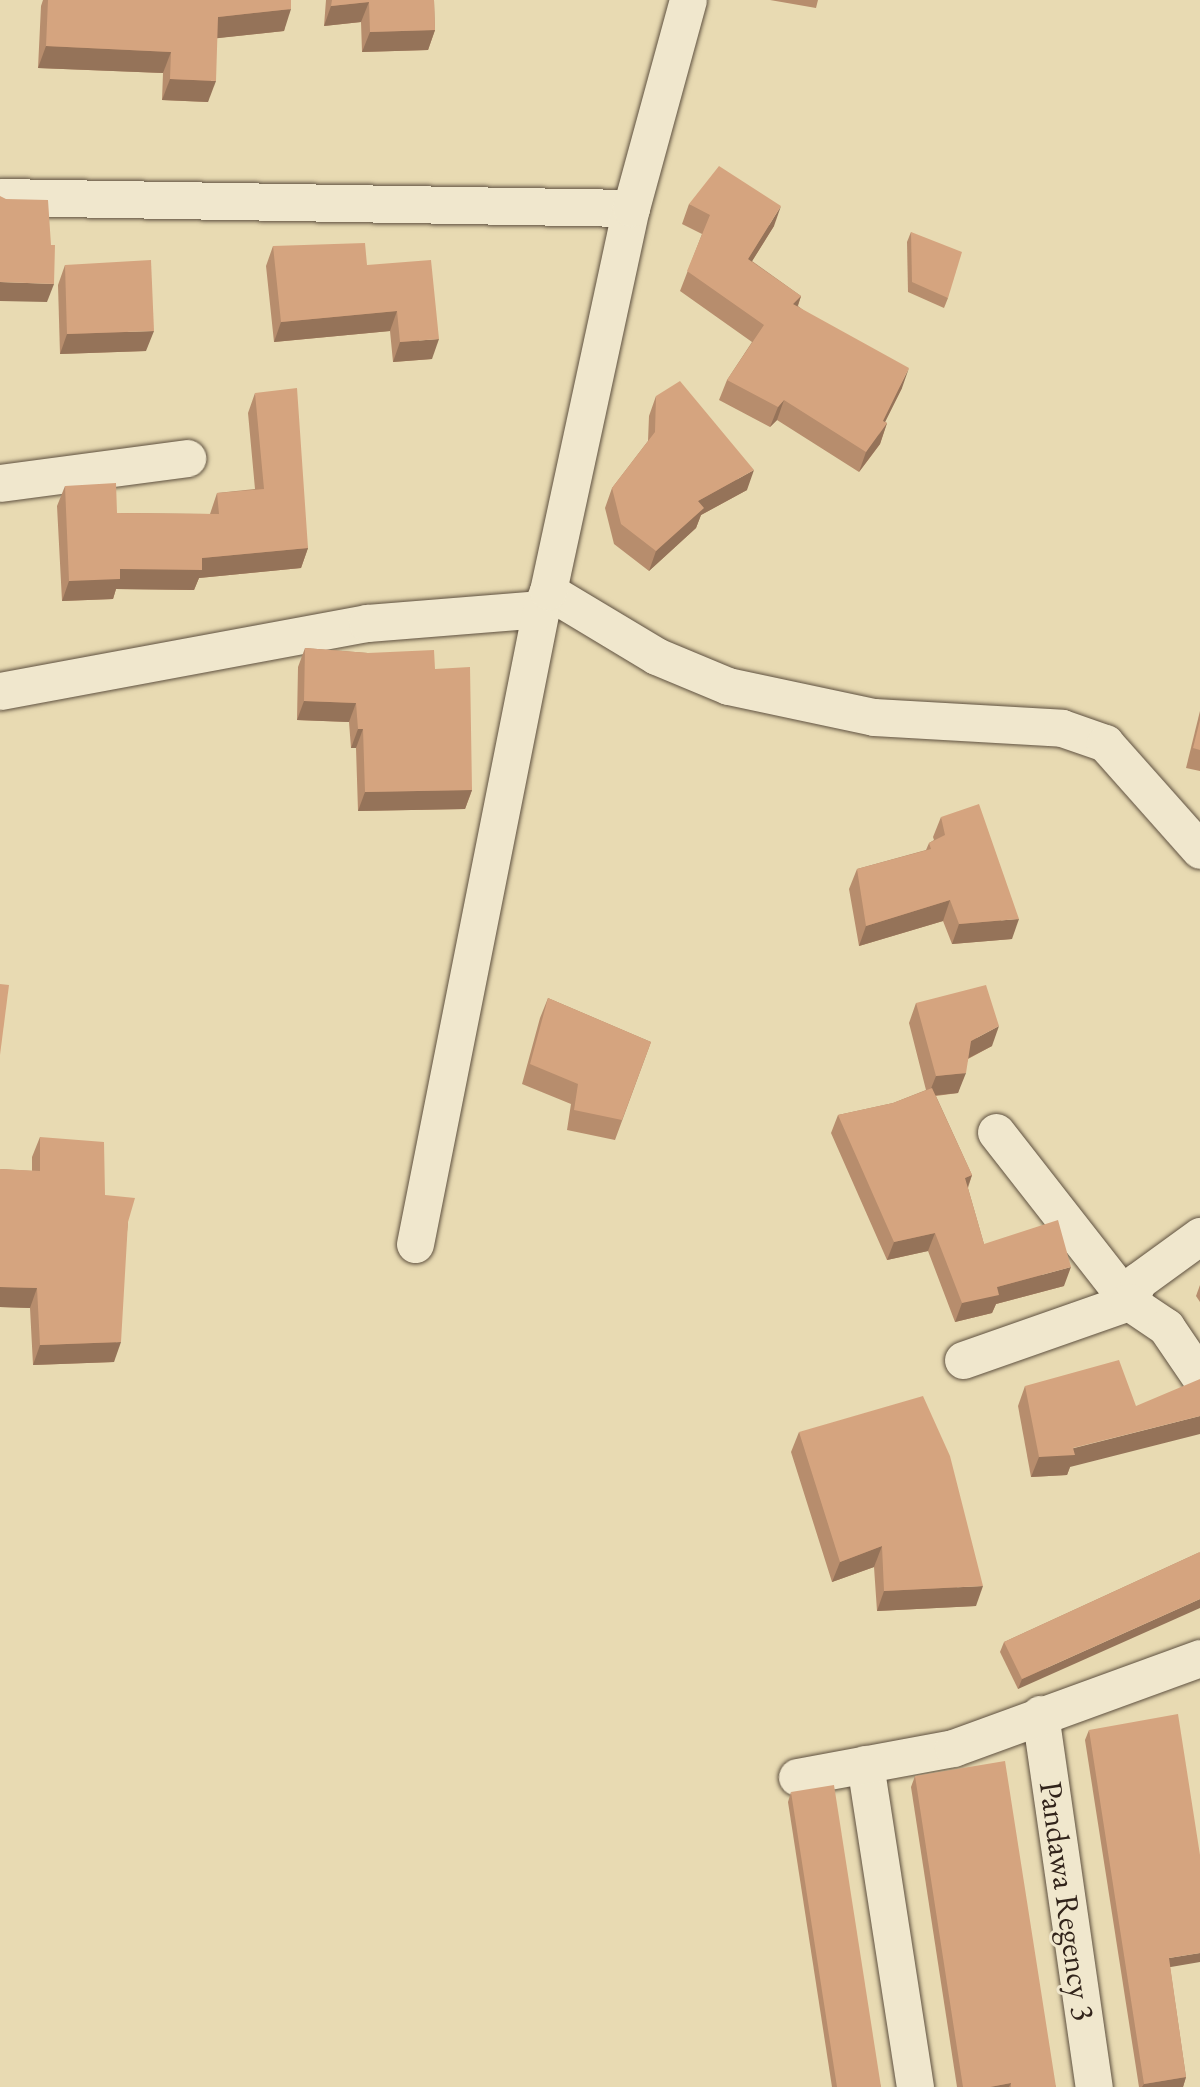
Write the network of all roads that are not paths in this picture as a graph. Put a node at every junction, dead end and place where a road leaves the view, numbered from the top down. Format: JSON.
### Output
{"nodes":[{"id":1,"x":688,"y":0,"type":"edge"},
{"id":2,"x":0,"y":197,"type":"edge"},
{"id":3,"x":631,"y":208,"type":"junction"},
{"id":4,"x":187,"y":458,"type":"dead end"},
{"id":5,"x":0,"y":483,"type":"edge"},
{"id":6,"x":545,"y":600,"type":"junction"},
{"id":7,"x":0,"y":691,"type":"edge"},
{"id":8,"x":1200,"y":850,"type":"edge"},
{"id":9,"x":996,"y":1132,"type":"dead end"},
{"id":10,"x":1200,"y":1236,"type":"edge"},
{"id":11,"x":415,"y":1244,"type":"dead end"},
{"id":12,"x":1129,"y":1302,"type":"junction"},
{"id":13,"x":963,"y":1360,"type":"dead end"},
{"id":14,"x":1200,"y":1377,"type":"edge"},
{"id":15,"x":1200,"y":1658,"type":"edge"},
{"id":16,"x":1040,"y":1714,"type":"junction"},
{"id":17,"x":866,"y":1764,"type":"junction"},
{"id":18,"x":797,"y":1777,"type":"dead end"},
{"id":19,"x":915,"y":2087,"type":"edge"},
{"id":20,"x":1094,"y":2087,"type":"edge"}],
"edges":[{"from":1,"to":3,"type":"street"},
{"from":2,"to":3,"type":"street"},
{"from":3,"to":6,"type":"street"},
{"from":4,"to":5,"type":"street"},
{"from":6,"to":7,"type":"street"},
{"from":6,"to":8,"type":"street"},
{"from":6,"to":11,"type":"street"},
{"from":9,"to":12,"type":"street"},
{"from":10,"to":12,"type":"street"},
{"from":12,"to":13,"type":"street"},
{"from":12,"to":14,"type":"street"},
{"from":15,"to":16,"type":"street"},
{"from":16,"to":17,"type":"street"},
{"from":16,"to":20,"type":"street","name":"Pandawa Regency 3"},
{"from":17,"to":18,"type":"street"},
{"from":17,"to":19,"type":"street"}]}
